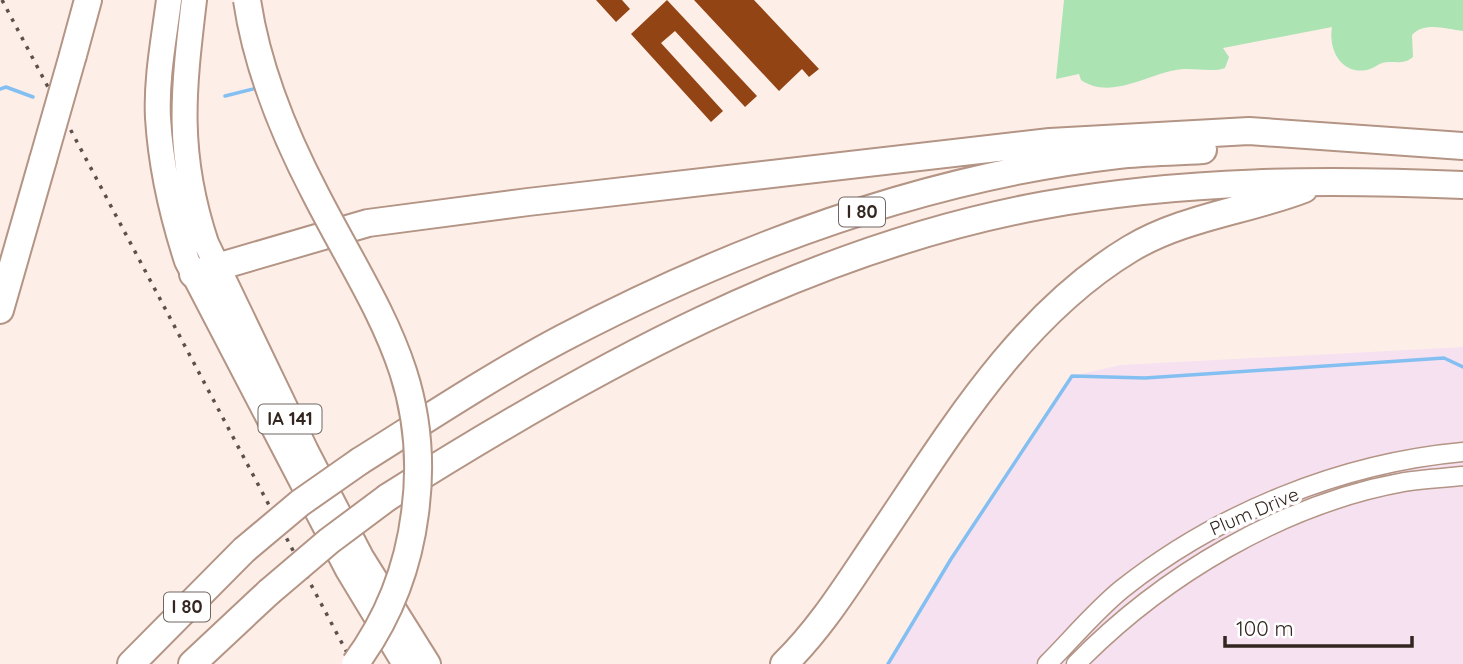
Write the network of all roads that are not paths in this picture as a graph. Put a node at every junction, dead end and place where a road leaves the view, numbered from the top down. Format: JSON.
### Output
{"nodes":[{"id":1,"x":88,"y":0,"type":"edge"},
{"id":2,"x":169,"y":0,"type":"edge"},
{"id":3,"x":194,"y":0,"type":"edge"},
{"id":4,"x":247,"y":0,"type":"edge"},
{"id":5,"x":1418,"y":143,"type":"junction"},
{"id":6,"x":1463,"y":146,"type":"edge"},
{"id":7,"x":174,"y":160,"type":"junction"},
{"id":8,"x":1321,"y":182,"type":"junction"},
{"id":9,"x":1463,"y":186,"type":"edge"},
{"id":10,"x":204,"y":270,"type":"junction"},
{"id":11,"x":0,"y":310,"type":"edge"},
{"id":12,"x":1463,"y":452,"type":"edge"},
{"id":13,"x":1463,"y":477,"type":"edge"},
{"id":14,"x":131,"y":664,"type":"edge"},
{"id":15,"x":192,"y":664,"type":"edge"},
{"id":16,"x":355,"y":664,"type":"edge"},
{"id":17,"x":405,"y":664,"type":"edge"},
{"id":18,"x":428,"y":664,"type":"edge"},
{"id":19,"x":783,"y":664,"type":"edge"},
{"id":20,"x":1047,"y":664,"type":"edge"},
{"id":21,"x":1076,"y":664,"type":"edge"}],
"edges":[{"from":1,"to":11,"type":"highway","bridge":true},
{"from":2,"to":7,"type":"highway","number":"IA 141"},
{"from":3,"to":7,"type":"highway","number":"IA 141"},
{"from":4,"to":16,"type":"highway","bridge":true},
{"from":5,"to":6,"type":"highway","number":"I 80"},
{"from":5,"to":10,"type":"highway"},
{"from":5,"to":14,"type":"highway","number":"I 80","bridge":true},
{"from":7,"to":10,"type":"highway","number":"IA 141"},
{"from":8,"to":9,"type":"highway","number":"I 80"},
{"from":8,"to":15,"type":"highway","number":"I 80","bridge":true},
{"from":8,"to":19,"type":"highway"},
{"from":10,"to":17,"type":"highway","number":"IA 141"},
{"from":10,"to":18,"type":"highway","number":"IA 141"},
{"from":12,"to":20,"type":"street","name":"Plum Drive"},
{"from":13,"to":21,"type":"street","name":"Plum Drive"}]}
